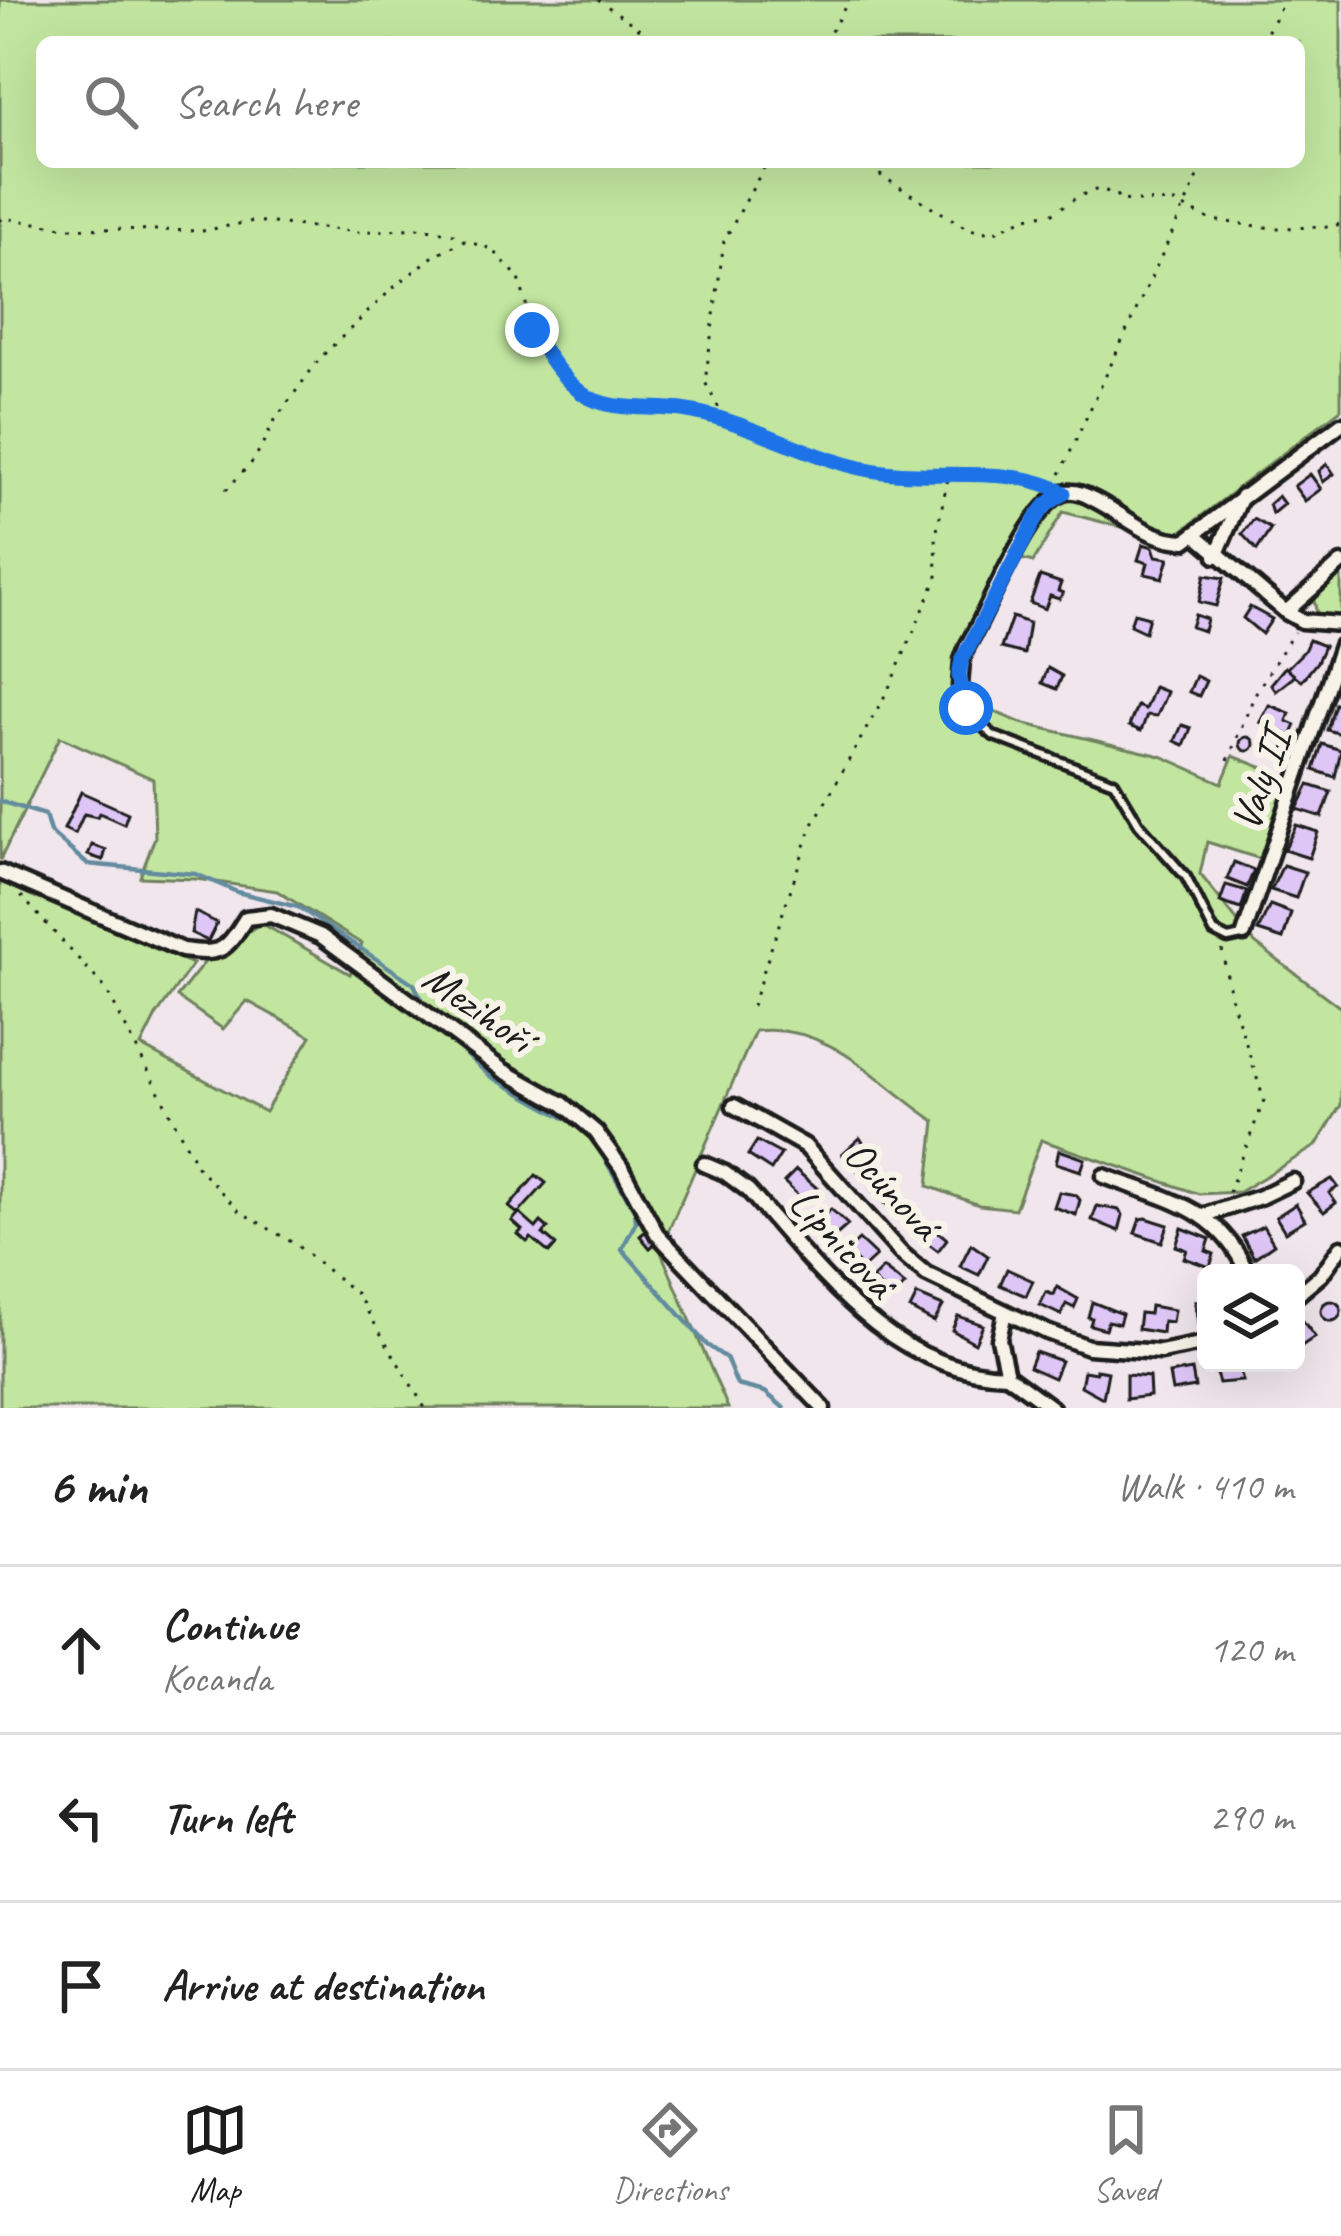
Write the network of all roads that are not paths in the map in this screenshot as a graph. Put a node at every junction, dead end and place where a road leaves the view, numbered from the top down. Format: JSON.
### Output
{"nodes":[{"id":1,"x":1341,"y":424,"type":"edge"},
{"id":2,"x":1243,"y":495,"type":"junction"},
{"id":3,"x":1196,"y":535,"type":"junction"},
{"id":4,"x":1216,"y":556,"type":"junction"},
{"id":5,"x":1341,"y":563,"type":"edge"},
{"id":6,"x":1286,"y":612,"type":"junction"},
{"id":7,"x":1341,"y":624,"type":"edge"},
{"id":8,"x":1341,"y":646,"type":"edge"},
{"id":9,"x":961,"y":686,"type":"joint"},
{"id":10,"x":0,"y":872,"type":"edge"},
{"id":11,"x":1244,"y":934,"type":"joint"},
{"id":12,"x":734,"y":1106,"type":"dead end"},
{"id":13,"x":704,"y":1164,"type":"dead end"},
{"id":14,"x":1104,"y":1176,"type":"dead end"},
{"id":15,"x":1293,"y":1180,"type":"dead end"},
{"id":16,"x":1205,"y":1215,"type":"junction"},
{"id":17,"x":1341,"y":1247,"type":"edge"},
{"id":18,"x":1242,"y":1264,"type":"edge"},
{"id":19,"x":1305,"y":1288,"type":"edge"},
{"id":20,"x":1005,"y":1313,"type":"junction"},
{"id":21,"x":1197,"y":1345,"type":"edge"},
{"id":22,"x":1007,"y":1375,"type":"junction"},
{"id":23,"x":823,"y":1408,"type":"edge"},
{"id":24,"x":1052,"y":1408,"type":"edge"}],
"edges":[{"from":1,"to":2,"type":"street"},
{"from":2,"to":3,"type":"street"},
{"from":2,"to":4,"type":"street"},
{"from":3,"to":4,"type":"street"},
{"from":3,"to":9,"type":"street"},
{"from":4,"to":6,"type":"street"},
{"from":5,"to":6,"type":"street"},
{"from":6,"to":7,"type":"street"},
{"from":8,"to":11,"type":"street","name":"Valy II"},
{"from":9,"to":11,"type":"lane"},
{"from":10,"to":23,"type":"street","name":"Mezihoří"},
{"from":12,"to":20,"type":"street","name":"Ocúnová"},
{"from":13,"to":22,"type":"street","name":"Lipnicová"},
{"from":14,"to":16,"type":"street"},
{"from":15,"to":16,"type":"street"},
{"from":16,"to":18,"type":"street"},
{"from":17,"to":19,"type":"street"},
{"from":20,"to":21,"type":"street","name":"Ocúnová"},
{"from":20,"to":22,"type":"street"},
{"from":22,"to":24,"type":"street"}]}
